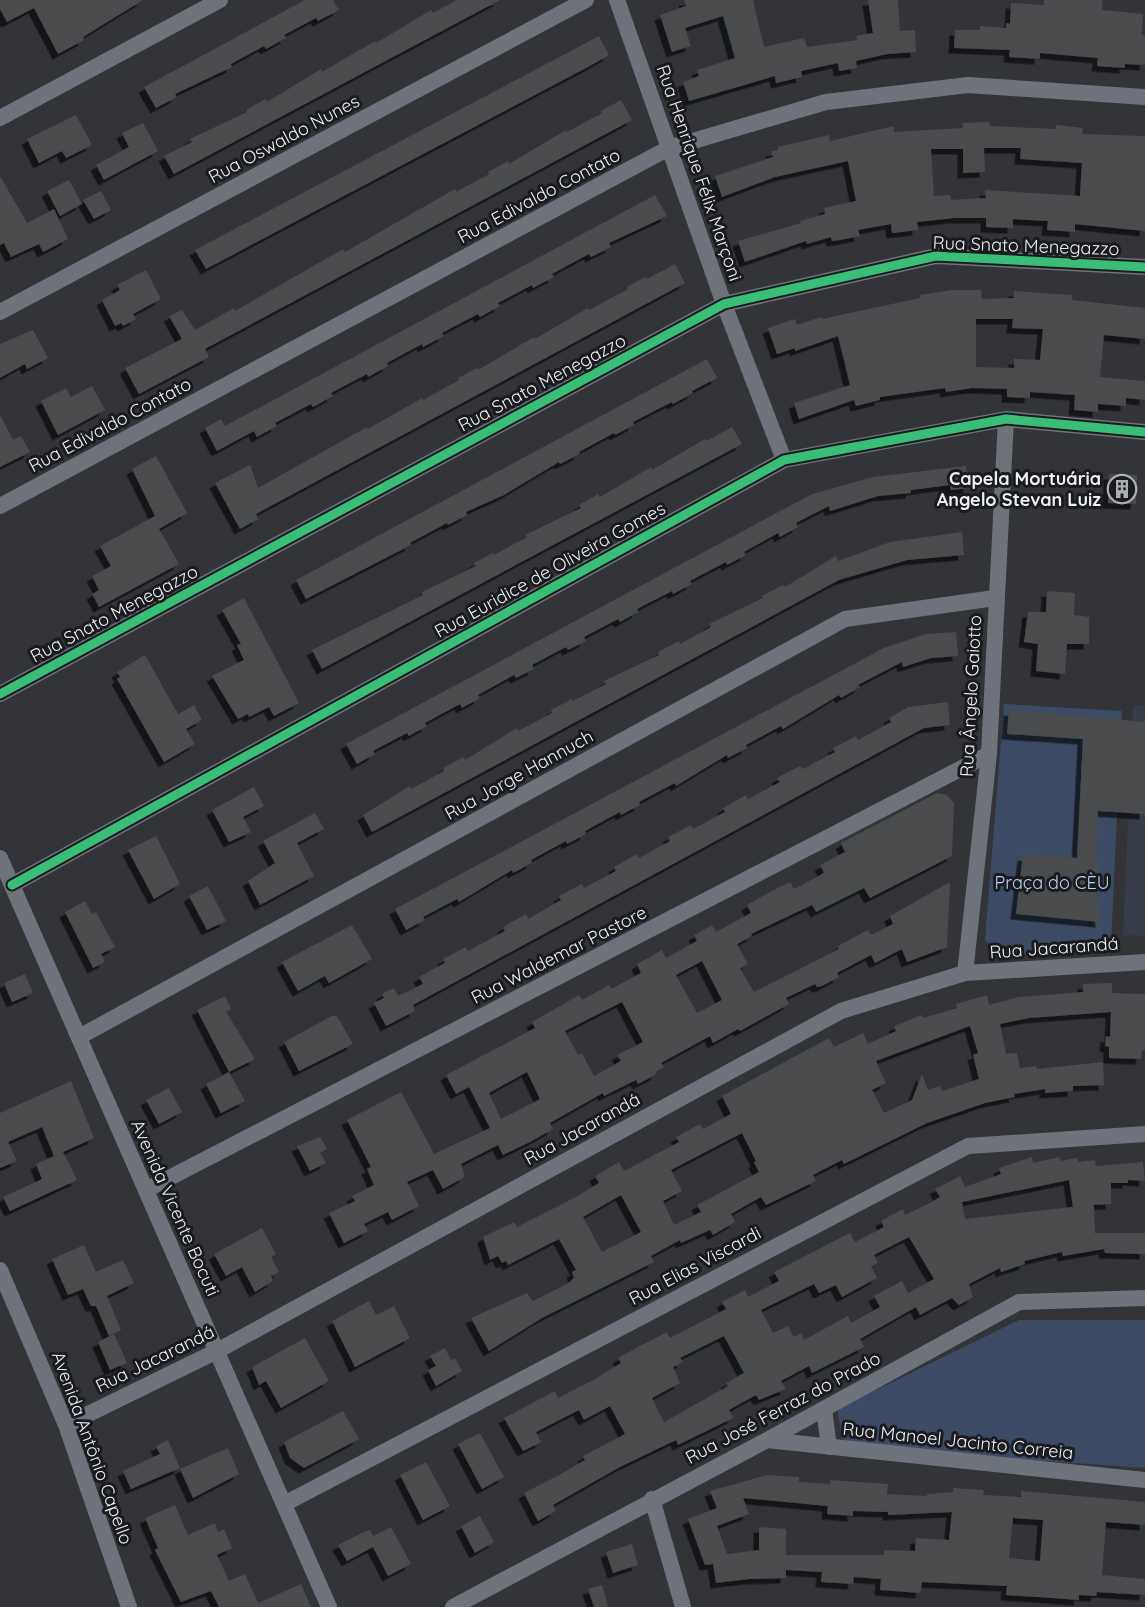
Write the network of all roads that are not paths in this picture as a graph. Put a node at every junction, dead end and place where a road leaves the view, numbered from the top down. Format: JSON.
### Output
{"nodes":[{"id":1,"x":220,"y":0,"type":"edge"},
{"id":2,"x":586,"y":0,"type":"edge"},
{"id":3,"x":617,"y":0,"type":"edge"},
{"id":4,"x":1145,"y":97,"type":"edge"},
{"id":5,"x":0,"y":118,"type":"edge"},
{"id":6,"x":669,"y":148,"type":"junction"},
{"id":7,"x":1145,"y":267,"type":"edge"},
{"id":8,"x":724,"y":304,"type":"junction"},
{"id":9,"x":0,"y":312,"type":"edge"},
{"id":10,"x":1006,"y":419,"type":"junction"},
{"id":11,"x":1145,"y":432,"type":"edge"},
{"id":12,"x":784,"y":460,"type":"junction"},
{"id":13,"x":0,"y":506,"type":"edge"},
{"id":14,"x":995,"y":598,"type":"junction"},
{"id":15,"x":0,"y":694,"type":"edge"},
{"id":16,"x":989,"y":754,"type":"junction"},
{"id":17,"x":0,"y":858,"type":"edge"},
{"id":18,"x":12,"y":885,"type":"junction"},
{"id":19,"x":1145,"y":962,"type":"edge"},
{"id":20,"x":965,"y":973,"type":"junction"},
{"id":21,"x":79,"y":1037,"type":"junction"},
{"id":22,"x":1145,"y":1134,"type":"edge"},
{"id":23,"x":146,"y":1190,"type":"junction"},
{"id":24,"x":0,"y":1270,"type":"edge"},
{"id":25,"x":1145,"y":1298,"type":"edge"},
{"id":26,"x":217,"y":1351,"type":"junction"},
{"id":27,"x":824,"y":1409,"type":"junction"},
{"id":28,"x":66,"y":1425,"type":"junction"},
{"id":29,"x":767,"y":1440,"type":"junction"},
{"id":30,"x":829,"y":1447,"type":"junction"},
{"id":31,"x":1145,"y":1480,"type":"edge"},
{"id":32,"x":652,"y":1499,"type":"junction"},
{"id":33,"x":284,"y":1504,"type":"junction"},
{"id":34,"x":129,"y":1607,"type":"edge"},
{"id":35,"x":329,"y":1607,"type":"edge"},
{"id":36,"x":453,"y":1607,"type":"edge"},
{"id":37,"x":683,"y":1607,"type":"edge"}],
"edges":[{"from":1,"to":5,"type":"street"},
{"from":2,"to":9,"type":"street","name":"Rua Oswaldo Nunes"},
{"from":3,"to":6,"type":"street","name":"Rua Henrique Félix Marçoni"},
{"from":4,"to":6,"type":"street","name":"Rua Edivaldo Contato"},
{"from":6,"to":8,"type":"street","name":"Rua Henrique Félix Marçoni"},
{"from":6,"to":13,"type":"street","name":"Rua Edivaldo Contato"},
{"from":7,"to":8,"type":"street","name":"Rua Snato Menegazzo"},
{"from":8,"to":12,"type":"street","name":"Rua Henrique Félix Marçoni"},
{"from":8,"to":15,"type":"street","name":"Rua Snato Menegazzo"},
{"from":10,"to":11,"type":"street","name":"Rua Euridice de Oliveira Gomes"},
{"from":10,"to":12,"type":"street","name":"Rua Euridice de Oliveira Gomes"},
{"from":10,"to":14,"type":"street","name":"Rua Ângelo Gaiotto"},
{"from":12,"to":18,"type":"street","name":"Rua Euridice de Oliveira Gomes"},
{"from":14,"to":16,"type":"street","name":"Rua Ângelo Gaiotto"},
{"from":14,"to":21,"type":"street","name":"Rua Jorge Hannuch"},
{"from":16,"to":20,"type":"street","name":"Rua Ângelo Gaiotto"},
{"from":16,"to":23,"type":"street","name":"Rua Waldemar Pastore"},
{"from":17,"to":18,"type":"street","name":"Avenida Vicente Bocuti"},
{"from":18,"to":21,"type":"street","name":"Avenida Vicente Bocuti"},
{"from":19,"to":20,"type":"street","name":"Rua Jacarandá"},
{"from":20,"to":26,"type":"street","name":"Rua Jacarandá"},
{"from":21,"to":23,"type":"street","name":"Avenida Vicente Bocuti"},
{"from":22,"to":33,"type":"street","name":"Rua Elias Viscardi"},
{"from":23,"to":26,"type":"street","name":"Avenida Vicente Bocuti"},
{"from":24,"to":28,"type":"street","name":"Avenida Antônio Capello"},
{"from":25,"to":27,"type":"street","name":"Rua José Ferraz do Prado"},
{"from":26,"to":28,"type":"street","name":"Rua Jacarandá"},
{"from":26,"to":33,"type":"street","name":"Avenida Vicente Bocuti"},
{"from":27,"to":29,"type":"street","name":"Rua José Ferraz do Prado"},
{"from":27,"to":30,"type":"street"},
{"from":28,"to":34,"type":"street","name":"Avenida Antônio Capello"},
{"from":29,"to":30,"type":"street","name":"Rua Manoel Jacinto Correia"},
{"from":29,"to":32,"type":"street","name":"Rua José Ferraz do Prado"},
{"from":30,"to":31,"type":"street","name":"Rua Manoel Jacinto Correia"},
{"from":32,"to":36,"type":"street","name":"Rua José Ferraz do Prado"},
{"from":32,"to":37,"type":"street"},
{"from":33,"to":35,"type":"street","name":"Avenida Vicente Bocuti"}]}
